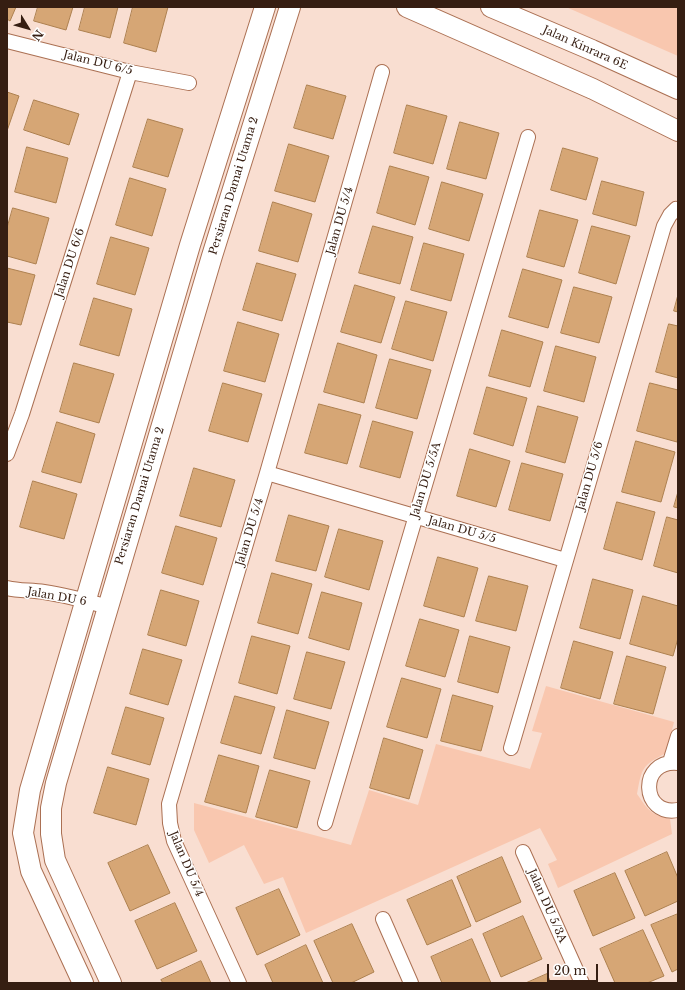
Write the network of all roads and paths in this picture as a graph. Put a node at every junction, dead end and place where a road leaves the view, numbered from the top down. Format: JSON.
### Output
{"nodes":[{"id":1,"x":290,"y":7,"type":"edge"},
{"id":2,"x":303,"y":7,"type":"edge"},
{"id":3,"x":407,"y":7,"type":"edge"},
{"id":4,"x":491,"y":7,"type":"edge"},
{"id":5,"x":260,"y":13,"type":"edge"},
{"id":6,"x":281,"y":35,"type":"junction"},
{"id":7,"x":7,"y":41,"type":"edge"},
{"id":8,"x":130,"y":72,"type":"junction"},
{"id":9,"x":382,"y":72,"type":"dead end"},
{"id":10,"x":189,"y":83,"type":"dead end"},
{"id":11,"x":678,"y":90,"type":"edge"},
{"id":12,"x":678,"y":131,"type":"edge"},
{"id":13,"x":528,"y":137,"type":"dead end"},
{"id":14,"x":678,"y":210,"type":"edge"},
{"id":15,"x":7,"y":454,"type":"edge"},
{"id":16,"x":267,"y":473,"type":"junction"},
{"id":17,"x":415,"y":517,"type":"junction"},
{"id":18,"x":566,"y":560,"type":"junction"},
{"id":19,"x":7,"y":588,"type":"edge"},
{"id":20,"x":86,"y":601,"type":"junction"},
{"id":21,"x":108,"y":607,"type":"junction"},
{"id":22,"x":678,"y":736,"type":"edge"},
{"id":23,"x":511,"y":748,"type":"dead end"},
{"id":24,"x":674,"y":762,"type":"edge"},
{"id":25,"x":677,"y":814,"type":"edge"},
{"id":26,"x":325,"y":823,"type":"dead end"},
{"id":27,"x":523,"y":852,"type":"dead end"},
{"id":28,"x":383,"y":919,"type":"dead end"},
{"id":29,"x":83,"y":983,"type":"edge"},
{"id":30,"x":111,"y":983,"type":"edge"},
{"id":31,"x":240,"y":983,"type":"edge"},
{"id":32,"x":411,"y":983,"type":"edge"},
{"id":33,"x":582,"y":983,"type":"edge"}],
"edges":[{"from":1,"to":6,"type":"street","name":"Persiaran Damai Utama 2"},
{"from":2,"to":6,"type":"street"},
{"from":3,"to":12,"type":"street"},
{"from":4,"to":11,"type":"street","name":"Jalan Kinrara 6E"},
{"from":5,"to":20,"type":"street","name":"Persiaran Damai Utama 2"},
{"from":6,"to":21,"type":"street","name":"Persiaran Damai Utama 2"},
{"from":7,"to":8,"type":"street","name":"Jalan DU 6/5"},
{"from":8,"to":10,"type":"street","name":"Jalan DU 6/5"},
{"from":8,"to":15,"type":"street","name":"Jalan DU 6/6"},
{"from":9,"to":16,"type":"street","name":"Jalan DU 5/4"},
{"from":13,"to":17,"type":"street","name":"Jalan DU 5/5A"},
{"from":14,"to":18,"type":"street","name":"Jalan DU 5/6"},
{"from":16,"to":17,"type":"street","name":"Jalan DU 5/5"},
{"from":16,"to":31,"type":"street","name":"Jalan DU 5/4"},
{"from":17,"to":18,"type":"street","name":"Jalan DU 5/5"},
{"from":17,"to":26,"type":"street","name":"Jalan DU 5/5A"},
{"from":18,"to":23,"type":"street","name":"Jalan DU 5/6"},
{"from":19,"to":20,"type":"street","name":"Jalan DU 6"},
{"from":20,"to":21,"type":"street","name":"Jalan DU 6"},
{"from":20,"to":29,"type":"street","name":"Persiaran Damai Utama 2"},
{"from":21,"to":30,"type":"street","name":"Persiaran Damai Utama 2"},
{"from":22,"to":24,"type":"street"},
{"from":24,"to":25,"type":"street"},
{"from":27,"to":33,"type":"street","name":"Jalan DU 5/3A"},
{"from":28,"to":32,"type":"street"}]}
